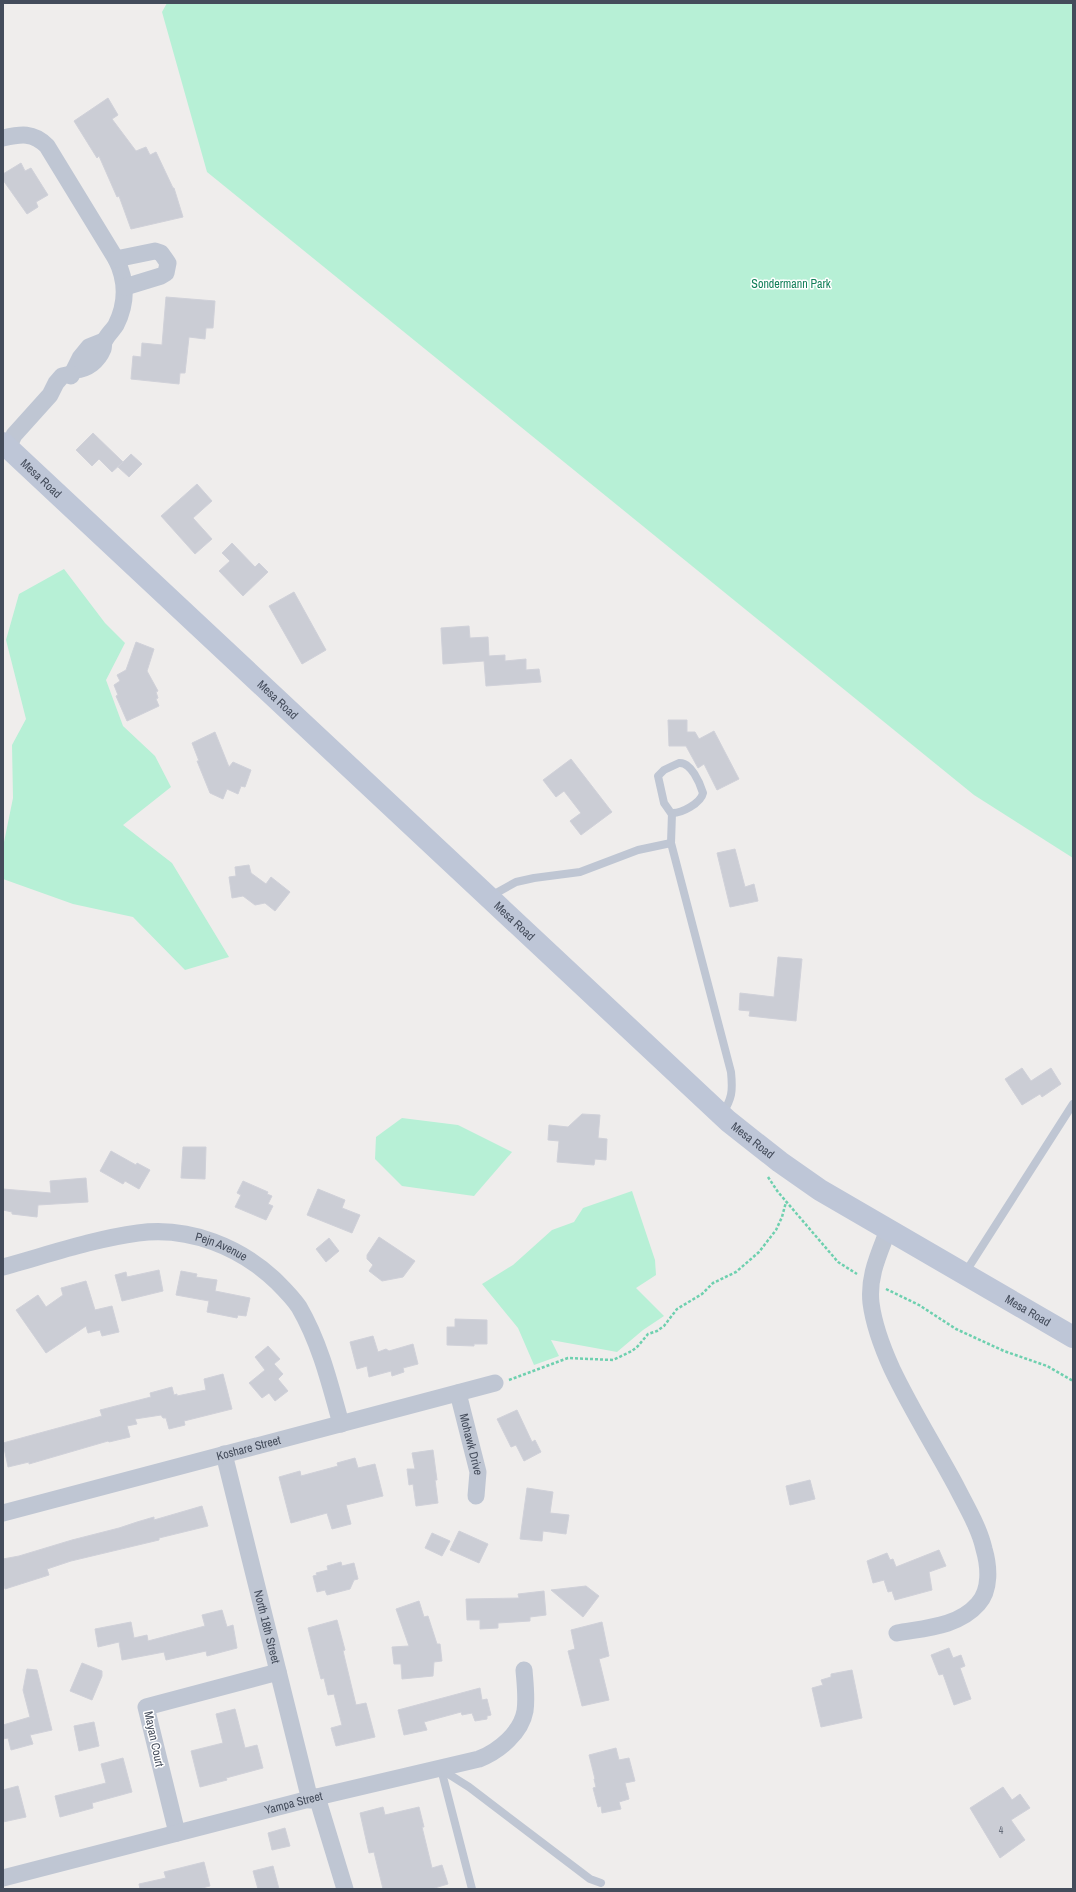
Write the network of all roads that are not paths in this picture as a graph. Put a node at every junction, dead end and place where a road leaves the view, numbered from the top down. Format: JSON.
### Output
{"nodes":[{"id":1,"x":3,"y":138,"type":"edge"},
{"id":2,"x":116,"y":259,"type":"junction"},
{"id":3,"x":125,"y":287,"type":"junction"},
{"id":4,"x":5,"y":446,"type":"edge"},
{"id":5,"x":672,"y":813,"type":"junction"},
{"id":6,"x":671,"y":842,"type":"junction"},
{"id":7,"x":488,"y":897,"type":"junction"},
{"id":8,"x":1073,"y":1104,"type":"edge"},
{"id":9,"x":722,"y":1115,"type":"junction"},
{"id":10,"x":888,"y":1230,"type":"junction"},
{"id":11,"x":3,"y":1267,"type":"edge"},
{"id":12,"x":964,"y":1274,"type":"junction"},
{"id":13,"x":1073,"y":1338,"type":"edge"},
{"id":14,"x":495,"y":1383,"type":"road end"},
{"id":15,"x":458,"y":1394,"type":"junction"},
{"id":16,"x":341,"y":1424,"type":"junction"},
{"id":17,"x":224,"y":1454,"type":"junction"},
{"id":18,"x":476,"y":1496,"type":"dead end"},
{"id":19,"x":3,"y":1513,"type":"edge"},
{"id":20,"x":897,"y":1633,"type":"dead end"},
{"id":21,"x":524,"y":1670,"type":"dead end"},
{"id":22,"x":278,"y":1672,"type":"junction"},
{"id":23,"x":441,"y":1769,"type":"junction"},
{"id":24,"x":313,"y":1799,"type":"junction"},
{"id":25,"x":176,"y":1833,"type":"junction"},
{"id":26,"x":3,"y":1878,"type":"edge"},
{"id":27,"x":601,"y":1883,"type":"dead end"},
{"id":28,"x":345,"y":1889,"type":"edge"},
{"id":29,"x":472,"y":1889,"type":"edge"}],
"edges":[{"from":1,"to":2,"type":"street"},
{"from":2,"to":3,"type":"street"},
{"from":2,"to":3,"type":"street"},
{"from":3,"to":4,"type":"street"},
{"from":4,"to":7,"type":"main road","name":"Mesa Road"},
{"from":5,"to":5,"type":"lane"},
{"from":5,"to":6,"type":"lane"},
{"from":6,"to":7,"type":"lane"},
{"from":6,"to":9,"type":"lane"},
{"from":7,"to":9,"type":"main road","name":"Mesa Road"},
{"from":8,"to":12,"type":"lane"},
{"from":9,"to":10,"type":"main road","name":"Mesa Road"},
{"from":10,"to":12,"type":"main road","name":"Mesa Road"},
{"from":10,"to":20,"type":"street"},
{"from":11,"to":16,"type":"street","name":"Pejn Avenue"},
{"from":12,"to":13,"type":"main road","name":"Mesa Road"},
{"from":14,"to":15,"type":"street","name":"Koshare Street"},
{"from":15,"to":16,"type":"street","name":"Koshare Street"},
{"from":15,"to":18,"type":"street","name":"Mohawk Drive"},
{"from":16,"to":17,"type":"street","name":"Koshare Street"},
{"from":17,"to":19,"type":"street","name":"Koshare Street"},
{"from":17,"to":22,"type":"street","name":"North 18th Street"},
{"from":21,"to":23,"type":"street","name":"Yampa Street"},
{"from":22,"to":24,"type":"street","name":"North 18th Street"},
{"from":22,"to":25,"type":"street","name":"Mayan Court"},
{"from":23,"to":24,"type":"street","name":"Yampa Street"},
{"from":23,"to":27,"type":"lane"},
{"from":23,"to":29,"type":"lane"},
{"from":24,"to":25,"type":"street","name":"Yampa Street"},
{"from":24,"to":28,"type":"street","name":"North 18th Street"},
{"from":25,"to":26,"type":"street","name":"Yampa Street"}]}
